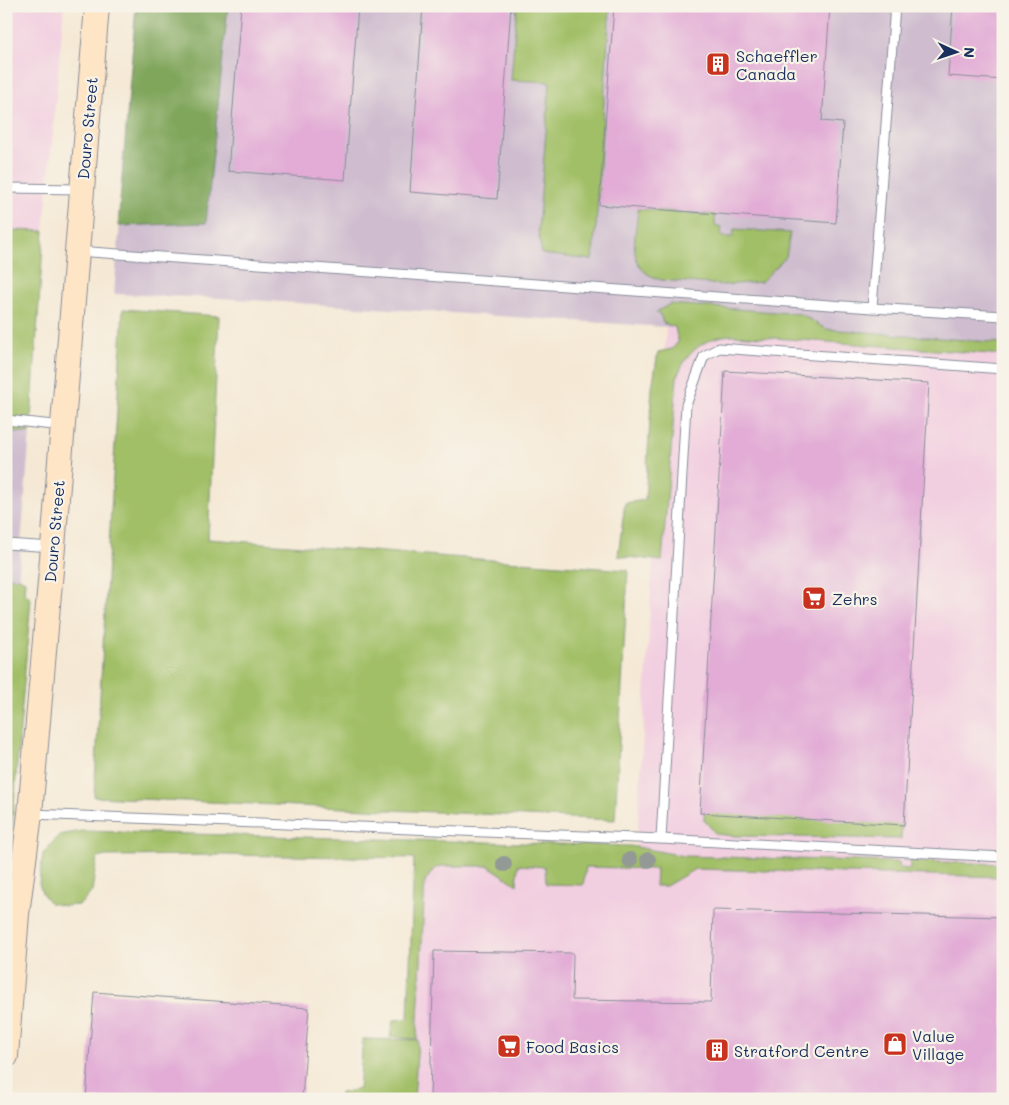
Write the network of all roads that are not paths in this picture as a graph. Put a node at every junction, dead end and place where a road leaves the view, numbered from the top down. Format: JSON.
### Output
{"nodes":[{"id":1,"x":97,"y":6,"type":"edge"},
{"id":2,"x":895,"y":6,"type":"edge"},
{"id":3,"x":6,"y":188,"type":"edge"},
{"id":4,"x":82,"y":189,"type":"junction"},
{"id":5,"x":77,"y":252,"type":"junction"},
{"id":6,"x":872,"y":308,"type":"junction"},
{"id":7,"x":1003,"y":316,"type":"edge"},
{"id":8,"x":1003,"y":369,"type":"edge"},
{"id":9,"x":6,"y":420,"type":"edge"},
{"id":10,"x":63,"y":426,"type":"junction"},
{"id":11,"x":6,"y":544,"type":"edge"},
{"id":12,"x":53,"y":548,"type":"junction"},
{"id":13,"x":30,"y":814,"type":"junction"},
{"id":14,"x":661,"y":839,"type":"junction"},
{"id":15,"x":1003,"y":857,"type":"edge"},
{"id":16,"x":6,"y":1056,"type":"edge"}],
"edges":[{"from":1,"to":4,"type":"street","name":"Douro Street"},
{"from":2,"to":6,"type":"lane"},
{"from":3,"to":4,"type":"lane"},
{"from":4,"to":5,"type":"street","name":"Douro Street"},
{"from":5,"to":6,"type":"lane"},
{"from":5,"to":10,"type":"street","name":"Douro Street"},
{"from":6,"to":7,"type":"lane"},
{"from":8,"to":14,"type":"lane"},
{"from":9,"to":10,"type":"lane"},
{"from":10,"to":12,"type":"street","name":"Douro Street"},
{"from":11,"to":12,"type":"lane"},
{"from":12,"to":13,"type":"street","name":"Douro Street"},
{"from":13,"to":14,"type":"lane"},
{"from":13,"to":16,"type":"street","name":"Douro Street"},
{"from":14,"to":15,"type":"lane"}]}
